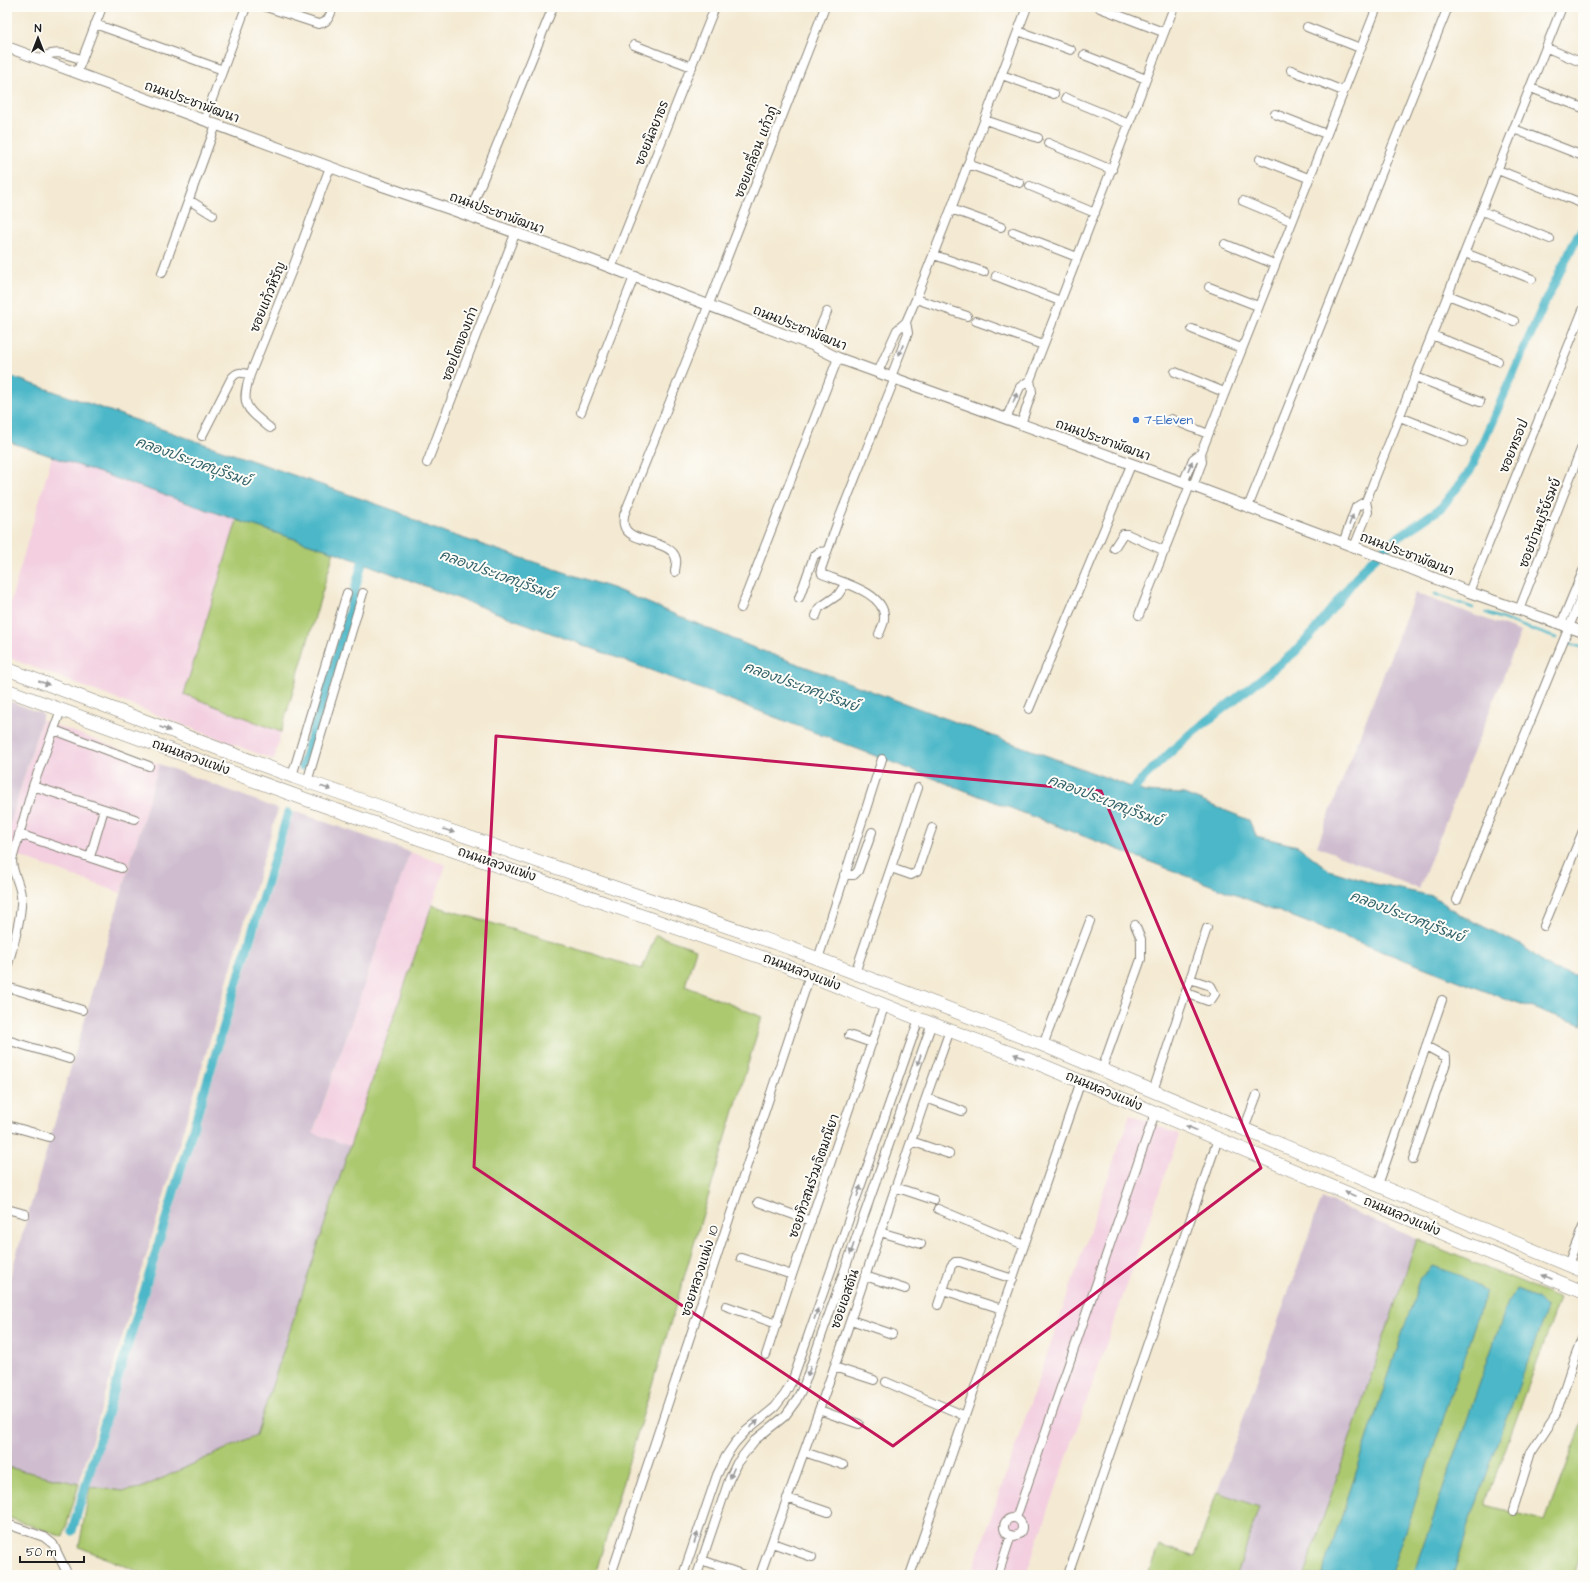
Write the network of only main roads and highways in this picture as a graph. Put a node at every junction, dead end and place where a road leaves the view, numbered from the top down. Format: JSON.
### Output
{"nodes":[{"id":1,"x":7,"y":669,"type":"edge"},
{"id":2,"x":7,"y":690,"type":"edge"},
{"id":3,"x":790,"y":948,"type":"junction"},
{"id":4,"x":784,"y":965,"type":"junction"},
{"id":5,"x":1043,"y":1045,"type":"junction"},
{"id":6,"x":1037,"y":1063,"type":"junction"},
{"id":7,"x":1583,"y":1271,"type":"edge"},
{"id":8,"x":1583,"y":1292,"type":"edge"}],
"edges":[{"from":1,"to":3,"type":"main road","name":"ถนนหลวงแพ่ง","one_way":true},
{"from":2,"to":4,"type":"main road","name":"ถนนหลวงแพ่ง"},
{"from":3,"to":4,"type":"main road"},
{"from":3,"to":5,"type":"main road","name":"ถนนหลวงแพ่ง"},
{"from":6,"to":4,"type":"main road","name":"ถนนหลวงแพ่ง","one_way":true},
{"from":5,"to":6,"type":"main road"},
{"from":5,"to":7,"type":"main road","name":"ถนนหลวงแพ่ง"},
{"from":8,"to":6,"type":"main road","name":"ถนนหลวงแพ่ง","one_way":true}]}
